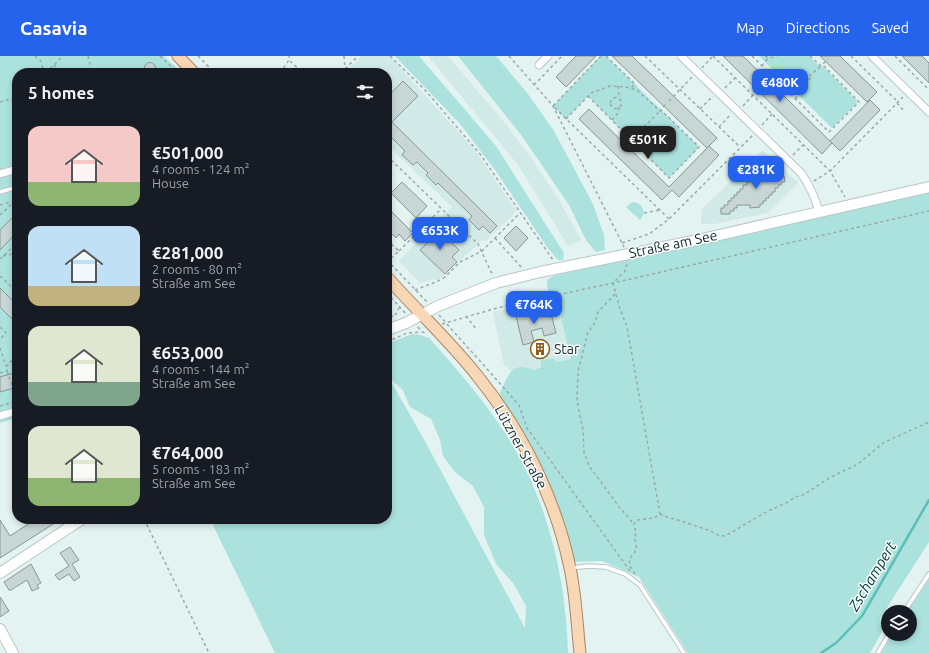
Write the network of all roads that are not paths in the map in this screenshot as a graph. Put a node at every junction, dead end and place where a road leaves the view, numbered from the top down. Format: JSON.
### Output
{"nodes":[{"id":1,"x":178,"y":56,"type":"edge"},
{"id":2,"x":548,"y":56,"type":"edge"},
{"id":3,"x":681,"y":56,"type":"edge"},
{"id":4,"x":872,"y":56,"type":"edge"},
{"id":5,"x":539,"y":65,"type":"dead end"},
{"id":6,"x":189,"y":68,"type":"edge"},
{"id":7,"x":929,"y":112,"type":"edge"},
{"id":8,"x":12,"y":170,"type":"edge"},
{"id":9,"x":0,"y":174,"type":"edge"},
{"id":10,"x":929,"y":187,"type":"edge"},
{"id":11,"x":12,"y":188,"type":"edge"},
{"id":12,"x":0,"y":192,"type":"edge"},
{"id":13,"x":818,"y":212,"type":"junction"},
{"id":14,"x":392,"y":282,"type":"edge"},
{"id":15,"x":422,"y":314,"type":"junction"},
{"id":16,"x":392,"y":328,"type":"edge"},
{"id":17,"x":12,"y":412,"type":"edge"},
{"id":18,"x":0,"y":416,"type":"edge"},
{"id":19,"x":74,"y":524,"type":"edge"},
{"id":20,"x":570,"y":568,"type":"junction"},
{"id":21,"x":0,"y":573,"type":"edge"},
{"id":22,"x":929,"y":574,"type":"edge"},
{"id":23,"x":909,"y":605,"type":"edge"},
{"id":24,"x":0,"y":629,"type":"edge"},
{"id":25,"x":885,"y":641,"type":"edge"},
{"id":26,"x":13,"y":653,"type":"edge"},
{"id":27,"x":580,"y":653,"type":"edge"},
{"id":28,"x":684,"y":653,"type":"edge"},
{"id":29,"x":878,"y":653,"type":"edge"}],
"edges":[{"from":1,"to":6,"type":"main road"},
{"from":2,"to":5,"type":"street"},
{"from":3,"to":13,"type":"street"},
{"from":4,"to":7,"type":"street"},
{"from":8,"to":9,"type":"street"},
{"from":10,"to":13,"type":"main road","name":"Straße am See"},
{"from":11,"to":12,"type":"lane"},
{"from":13,"to":15,"type":"main road","name":"Straße am See"},
{"from":14,"to":15,"type":"main road","name":"Lützner Straße"},
{"from":15,"to":16,"type":"main road","name":"Straße am See"},
{"from":15,"to":20,"type":"main road","name":"Lützner Straße"},
{"from":17,"to":18,"type":"street"},
{"from":19,"to":21,"type":"main road"},
{"from":20,"to":27,"type":"main road","name":"Lützner Straße"},
{"from":20,"to":28,"type":"lane"},
{"from":22,"to":23,"type":"lane"},
{"from":24,"to":26,"type":"main road"},
{"from":25,"to":29,"type":"lane"}]}
